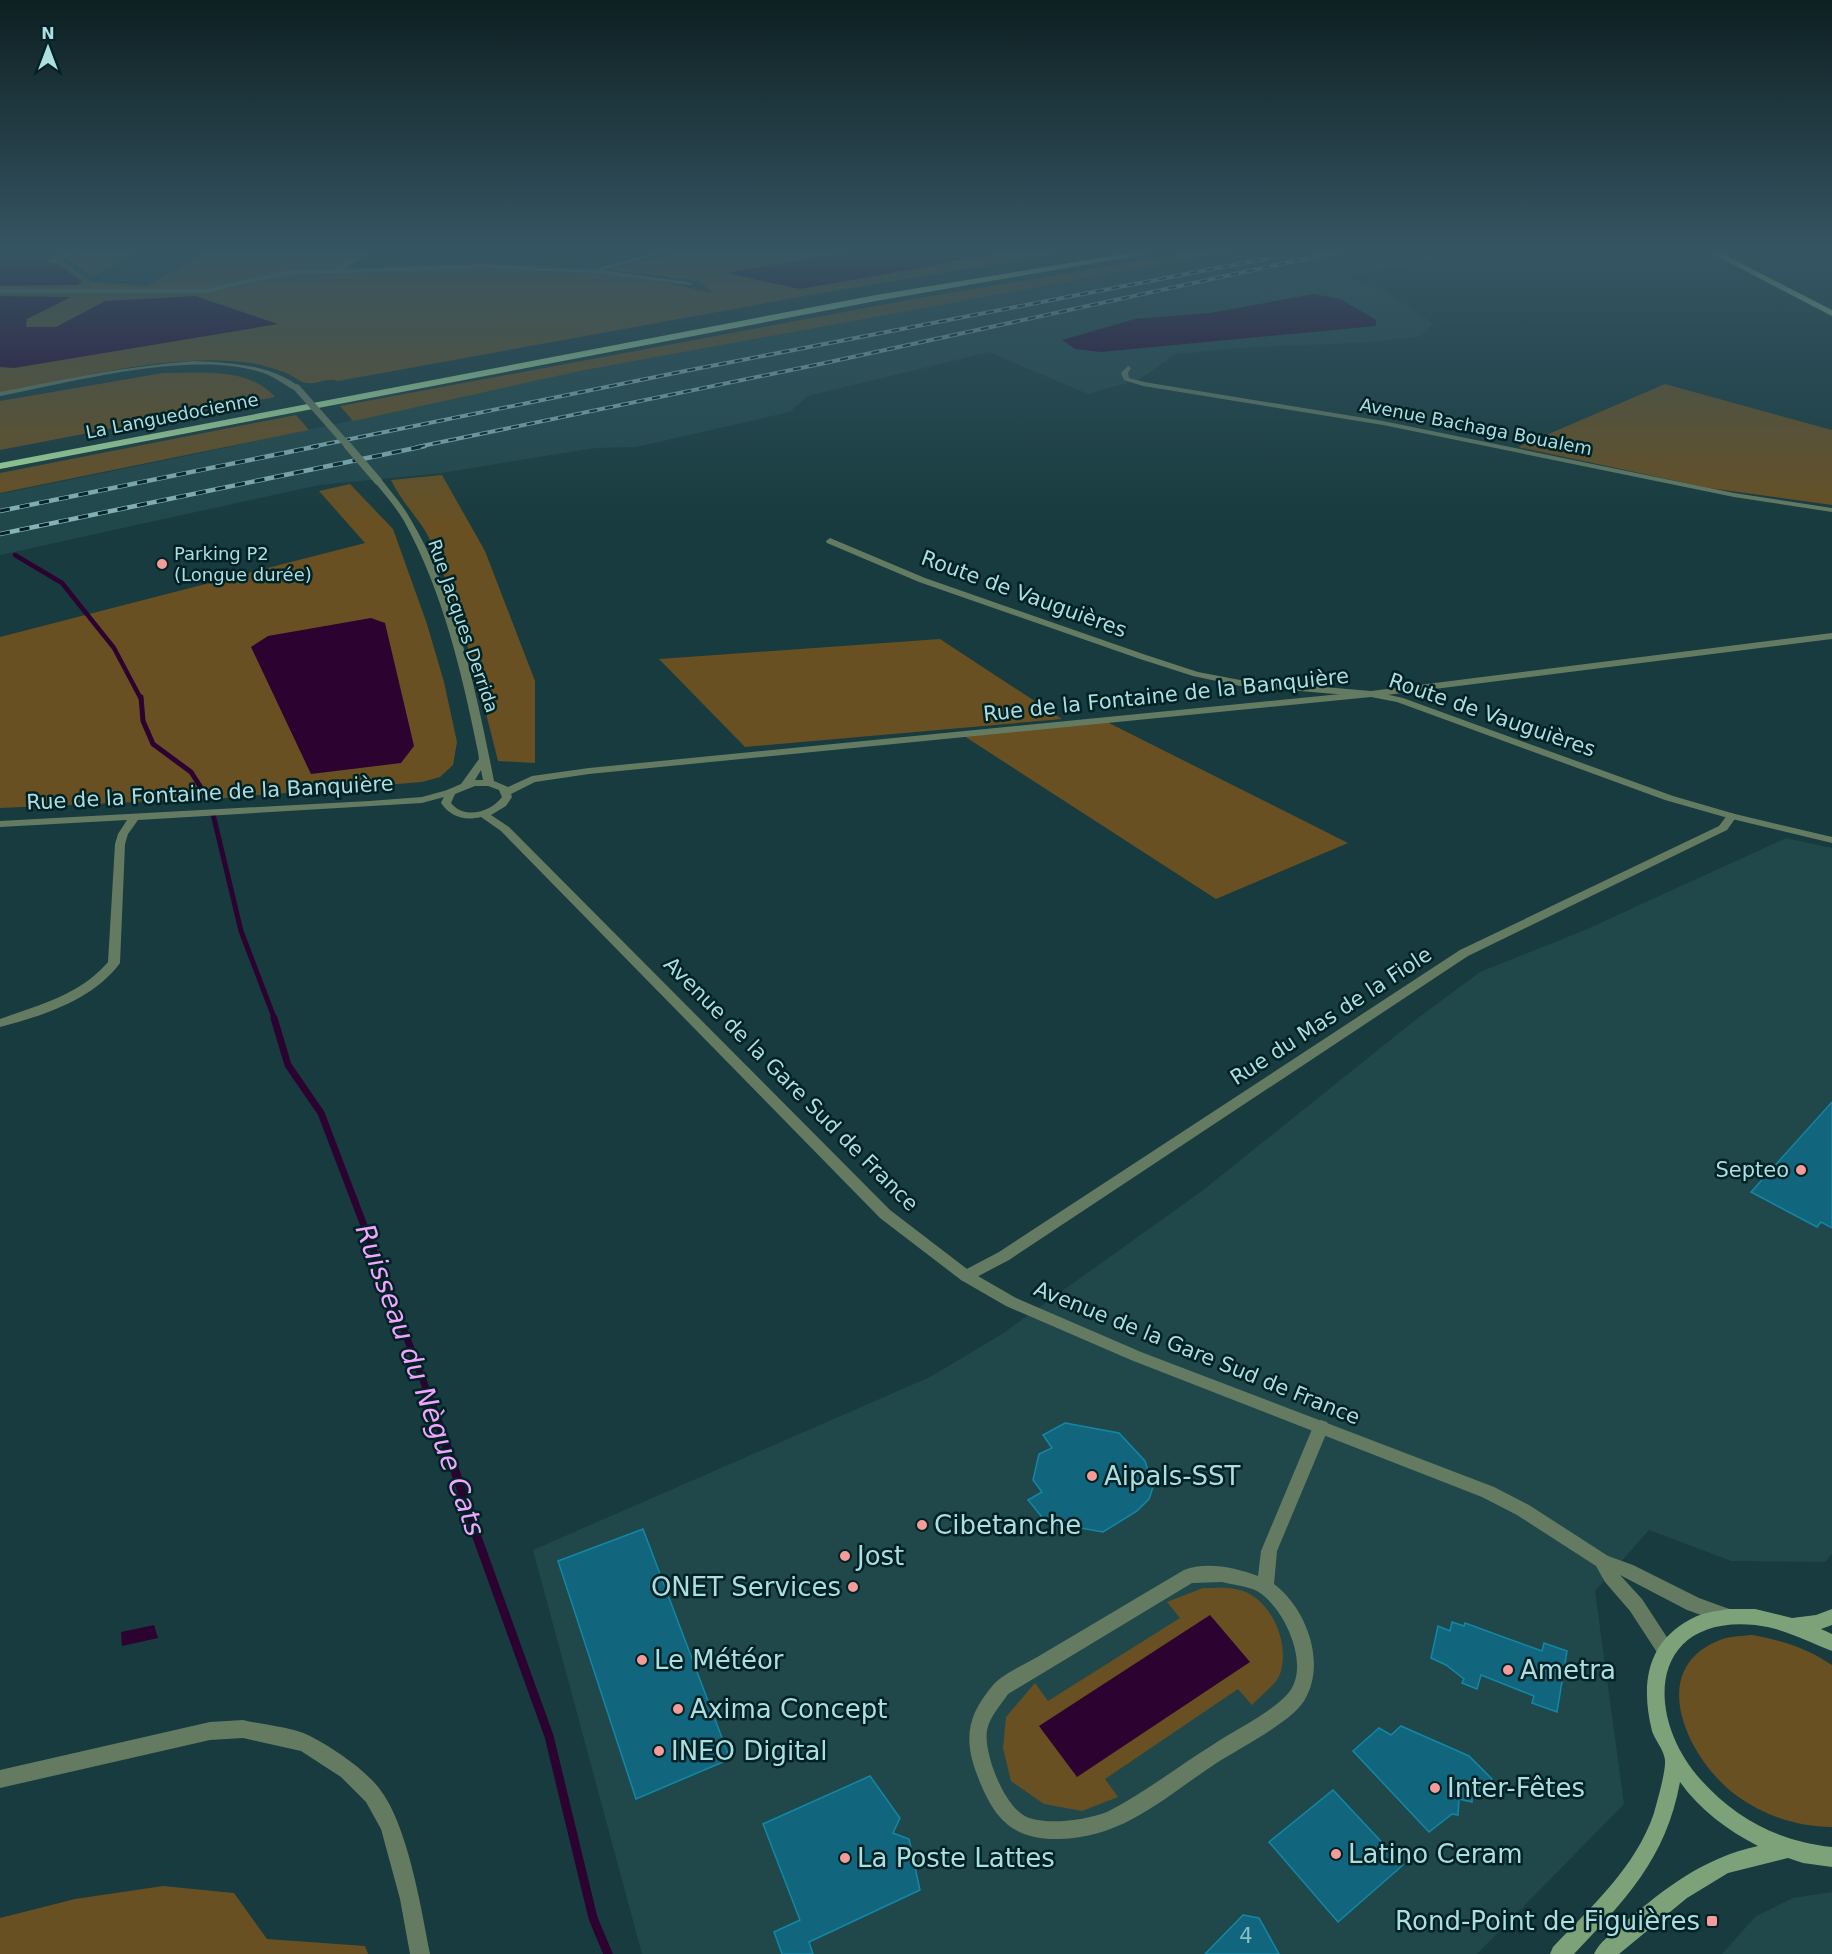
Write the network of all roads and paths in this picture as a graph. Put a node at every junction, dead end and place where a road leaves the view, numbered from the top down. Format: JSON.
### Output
{"nodes":[{"id":1,"x":605,"y":341,"type":"edge"},
{"id":2,"x":647,"y":341,"type":"edge"},
{"id":3,"x":1128,"y":368,"type":"dead end"},
{"id":4,"x":0,"y":394,"type":"edge"},
{"id":5,"x":0,"y":457,"type":"edge"},
{"id":6,"x":0,"y":466,"type":"edge"},
{"id":7,"x":1832,"y":510,"type":"edge"},
{"id":8,"x":830,"y":542,"type":"dead end"},
{"id":9,"x":1832,"y":636,"type":"edge"},
{"id":10,"x":1371,"y":694,"type":"junction"},
{"id":11,"x":485,"y":758,"type":"junction"},
{"id":12,"x":489,"y":783,"type":"junction"},
{"id":13,"x":466,"y":785,"type":"junction"},
{"id":14,"x":507,"y":792,"type":"junction"},
{"id":15,"x":449,"y":797,"type":"junction"},
{"id":16,"x":499,"y":807,"type":"junction"},
{"id":17,"x":483,"y":814,"type":"junction"},
{"id":18,"x":1732,"y":816,"type":"junction"},
{"id":19,"x":135,"y":817,"type":"junction"},
{"id":20,"x":0,"y":824,"type":"edge"},
{"id":21,"x":505,"y":829,"type":"junction"},
{"id":22,"x":1832,"y":840,"type":"edge"},
{"id":23,"x":0,"y":1023,"type":"edge"},
{"id":24,"x":966,"y":1276,"type":"junction"},
{"id":25,"x":1321,"y":1427,"type":"junction"},
{"id":26,"x":1602,"y":1561,"type":"junction"},
{"id":27,"x":1265,"y":1587,"type":"junction"},
{"id":28,"x":1726,"y":1616,"type":"junction"},
{"id":29,"x":1832,"y":1617,"type":"edge"},
{"id":30,"x":1791,"y":1624,"type":"junction"},
{"id":31,"x":1832,"y":1643,"type":"edge"},
{"id":32,"x":1666,"y":1651,"type":"junction"},
{"id":33,"x":1674,"y":1760,"type":"junction"},
{"id":34,"x":0,"y":1779,"type":"edge"},
{"id":35,"x":1786,"y":1849,"type":"junction"},
{"id":36,"x":1832,"y":1857,"type":"edge"},
{"id":37,"x":420,"y":1954,"type":"edge"},
{"id":38,"x":1560,"y":1954,"type":"edge"},
{"id":39,"x":1604,"y":1954,"type":"edge"}],
"edges":[{"from":1,"to":5,"type":"highway","name":"La Languedocienne"},
{"from":2,"to":6,"type":"highway","name":"La Languedocienne"},
{"from":3,"to":7,"type":"street","name":"Avenue Bachaga Boualem"},
{"from":4,"to":11,"type":"street","name":"Rue Jacques Derrida","bridge":true},
{"from":8,"to":10,"type":"street","name":"Route de Vauguières"},
{"from":9,"to":10,"type":"street","name":"Rue de la Fontaine de la Banquière"},
{"from":10,"to":14,"type":"street","name":"Rue de la Fontaine de la Banquière"},
{"from":10,"to":18,"type":"street","name":"Route de Vauguières"},
{"from":11,"to":12,"type":"street","name":"Rue Jacques Derrida"},
{"from":11,"to":13,"type":"street"},
{"from":12,"to":13,"type":"street"},
{"from":12,"to":14,"type":"street"},
{"from":13,"to":15,"type":"street"},
{"from":14,"to":16,"type":"street"},
{"from":15,"to":17,"type":"street"},
{"from":15,"to":19,"type":"street","name":"Rue de la Fontaine de la Banquière"},
{"from":16,"to":17,"type":"street"},
{"from":16,"to":21,"type":"street","name":"Avenue de la Gare Sud de France"},
{"from":17,"to":21,"type":"street","name":"Avenue de la Gare Sud de France"},
{"from":18,"to":22,"type":"street","name":"Route de Vauguières"},
{"from":18,"to":24,"type":"street","name":"Rue du Mas de la Fiole"},
{"from":19,"to":20,"type":"street","name":"Rue de la Fontaine de la Banquière"},
{"from":19,"to":23,"type":"street"},
{"from":21,"to":24,"type":"street","name":"Avenue de la Gare Sud de France"},
{"from":24,"to":25,"type":"street","name":"Avenue de la Gare Sud de France"},
{"from":25,"to":26,"type":"street","name":"Avenue de la Gare Sud de France"},
{"from":25,"to":27,"type":"street"},
{"from":26,"to":28,"type":"street","name":"Avenue de la Gare Sud de France"},
{"from":26,"to":32,"type":"street","name":"Avenue de la Gare Sud de France"},
{"from":27,"to":27,"type":"street"},
{"from":28,"to":30,"type":"main road"},
{"from":28,"to":32,"type":"main road"},
{"from":29,"to":30,"type":"main road"},
{"from":30,"to":31,"type":"main road"},
{"from":32,"to":33,"type":"main road"},
{"from":33,"to":35,"type":"main road"},
{"from":33,"to":38,"type":"main road"},
{"from":34,"to":37,"type":"street"},
{"from":35,"to":36,"type":"main road"},
{"from":35,"to":39,"type":"main road"}]}
